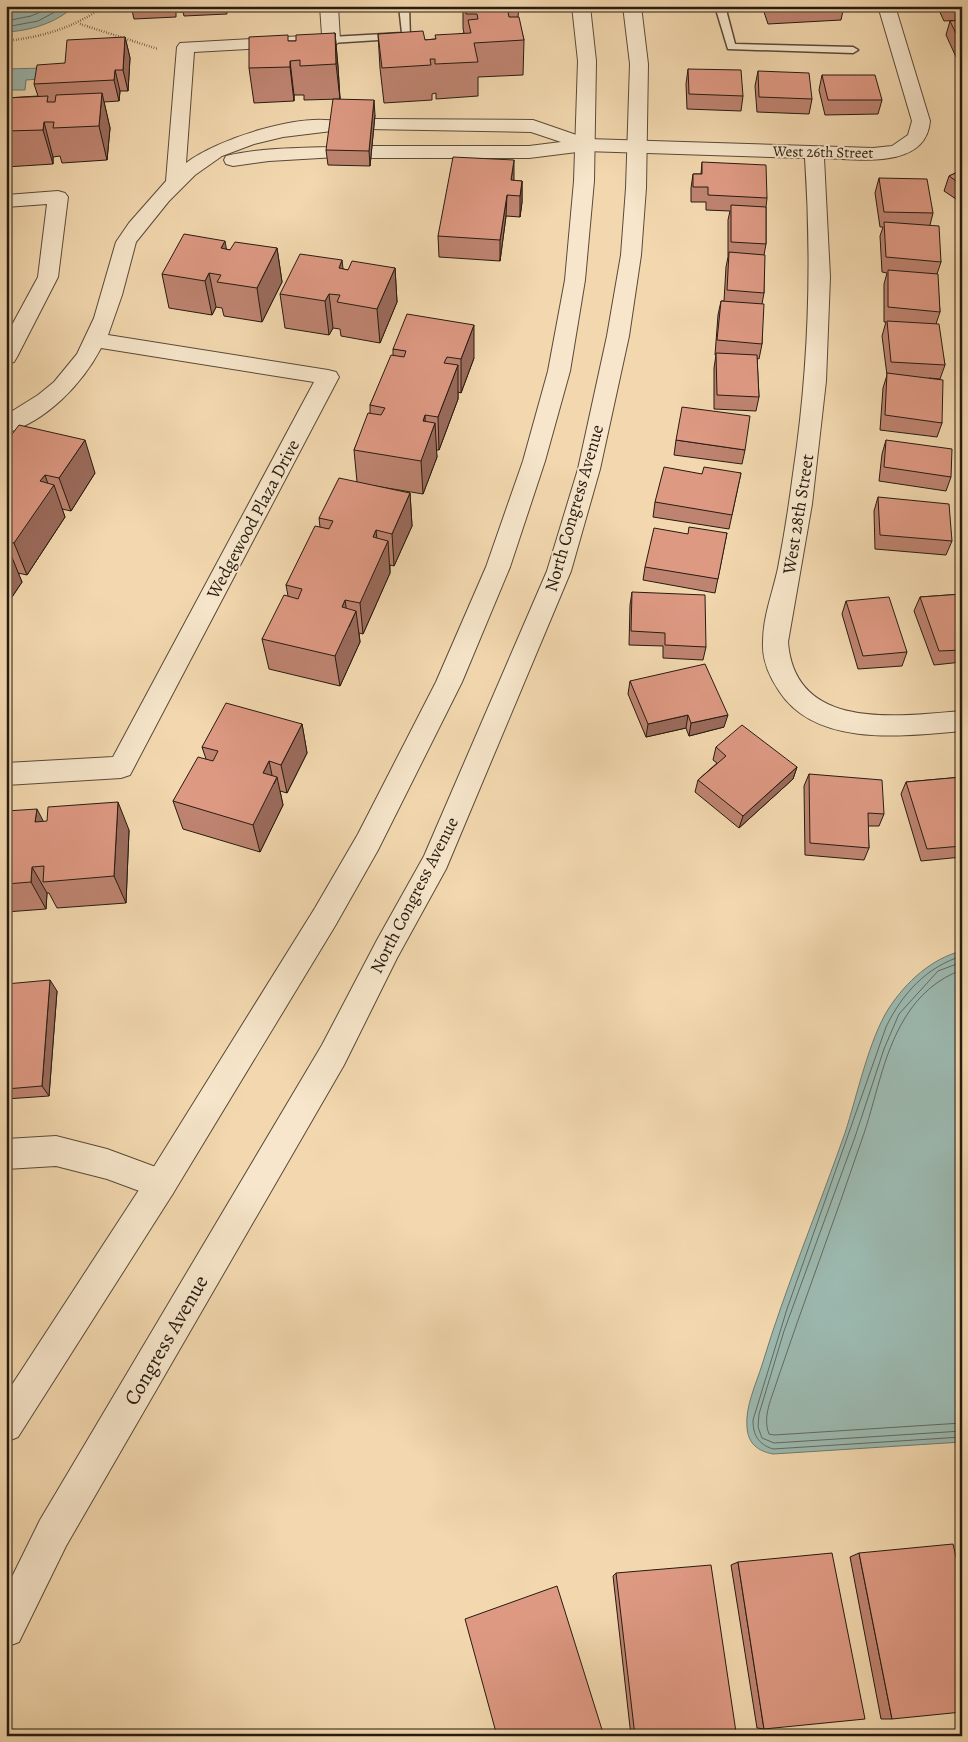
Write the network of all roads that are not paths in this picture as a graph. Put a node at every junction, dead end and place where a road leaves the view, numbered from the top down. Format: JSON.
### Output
{"nodes":[{"id":1,"x":329,"y":6,"type":"edge"},
{"id":2,"x":404,"y":6,"type":"edge"},
{"id":3,"x":580,"y":6,"type":"edge"},
{"id":4,"x":632,"y":6,"type":"edge"},
{"id":5,"x":720,"y":6,"type":"edge"},
{"id":6,"x":886,"y":6,"type":"edge"},
{"id":7,"x":331,"y":40,"type":"junction"},
{"id":8,"x":853,"y":50,"type":"dead end"},
{"id":9,"x":374,"y":125,"type":"edge"},
{"id":10,"x":333,"y":126,"type":"edge"},
{"id":11,"x":585,"y":144,"type":"junction"},
{"id":12,"x":637,"y":146,"type":"junction"},
{"id":13,"x":372,"y":152,"type":"edge"},
{"id":14,"x":814,"y":152,"type":"junction"},
{"id":15,"x":330,"y":153,"type":"edge"},
{"id":16,"x":174,"y":186,"type":"junction"},
{"id":17,"x":6,"y":200,"type":"edge"},
{"id":18,"x":96,"y":340,"type":"junction"},
{"id":19,"x":6,"y":357,"type":"edge"},
{"id":20,"x":6,"y":425,"type":"edge"},
{"id":21,"x":962,"y":721,"type":"edge"},
{"id":22,"x":6,"y":774,"type":"edge"},
{"id":23,"x":333,"y":1055,"type":"joint"},
{"id":24,"x":6,"y":1154,"type":"edge"},
{"id":25,"x":161,"y":1184,"type":"junction"},
{"id":26,"x":6,"y":1425,"type":"edge"},
{"id":27,"x":6,"y":1628,"type":"edge"}],
"edges":[{"from":1,"to":7,"type":"street"},
{"from":2,"to":7,"type":"lane"},
{"from":3,"to":11,"type":"street"},
{"from":4,"to":12,"type":"street","name":"North Congress Avenue"},
{"from":5,"to":8,"type":"lane"},
{"from":6,"to":14,"type":"street","name":"West 26th Street"},
{"from":7,"to":16,"type":"street"},
{"from":9,"to":11,"type":"street"},
{"from":10,"to":16,"type":"street"},
{"from":11,"to":12,"type":"street","name":"West 26th Street"},
{"from":11,"to":13,"type":"street"},
{"from":11,"to":25,"type":"street"},
{"from":12,"to":14,"type":"street","name":"West 26th Street"},
{"from":12,"to":23,"type":"street","name":"North Congress Avenue"},
{"from":14,"to":21,"type":"street","name":"West 28th Street"},
{"from":15,"to":16,"type":"street"},
{"from":16,"to":18,"type":"street"},
{"from":17,"to":19,"type":"street"},
{"from":18,"to":20,"type":"street"},
{"from":18,"to":22,"type":"street","name":"Wedgewood Plaza Drive"},
{"from":23,"to":27,"type":"street","name":"Congress Avenue"},
{"from":24,"to":25,"type":"street"},
{"from":25,"to":26,"type":"street"}]}
